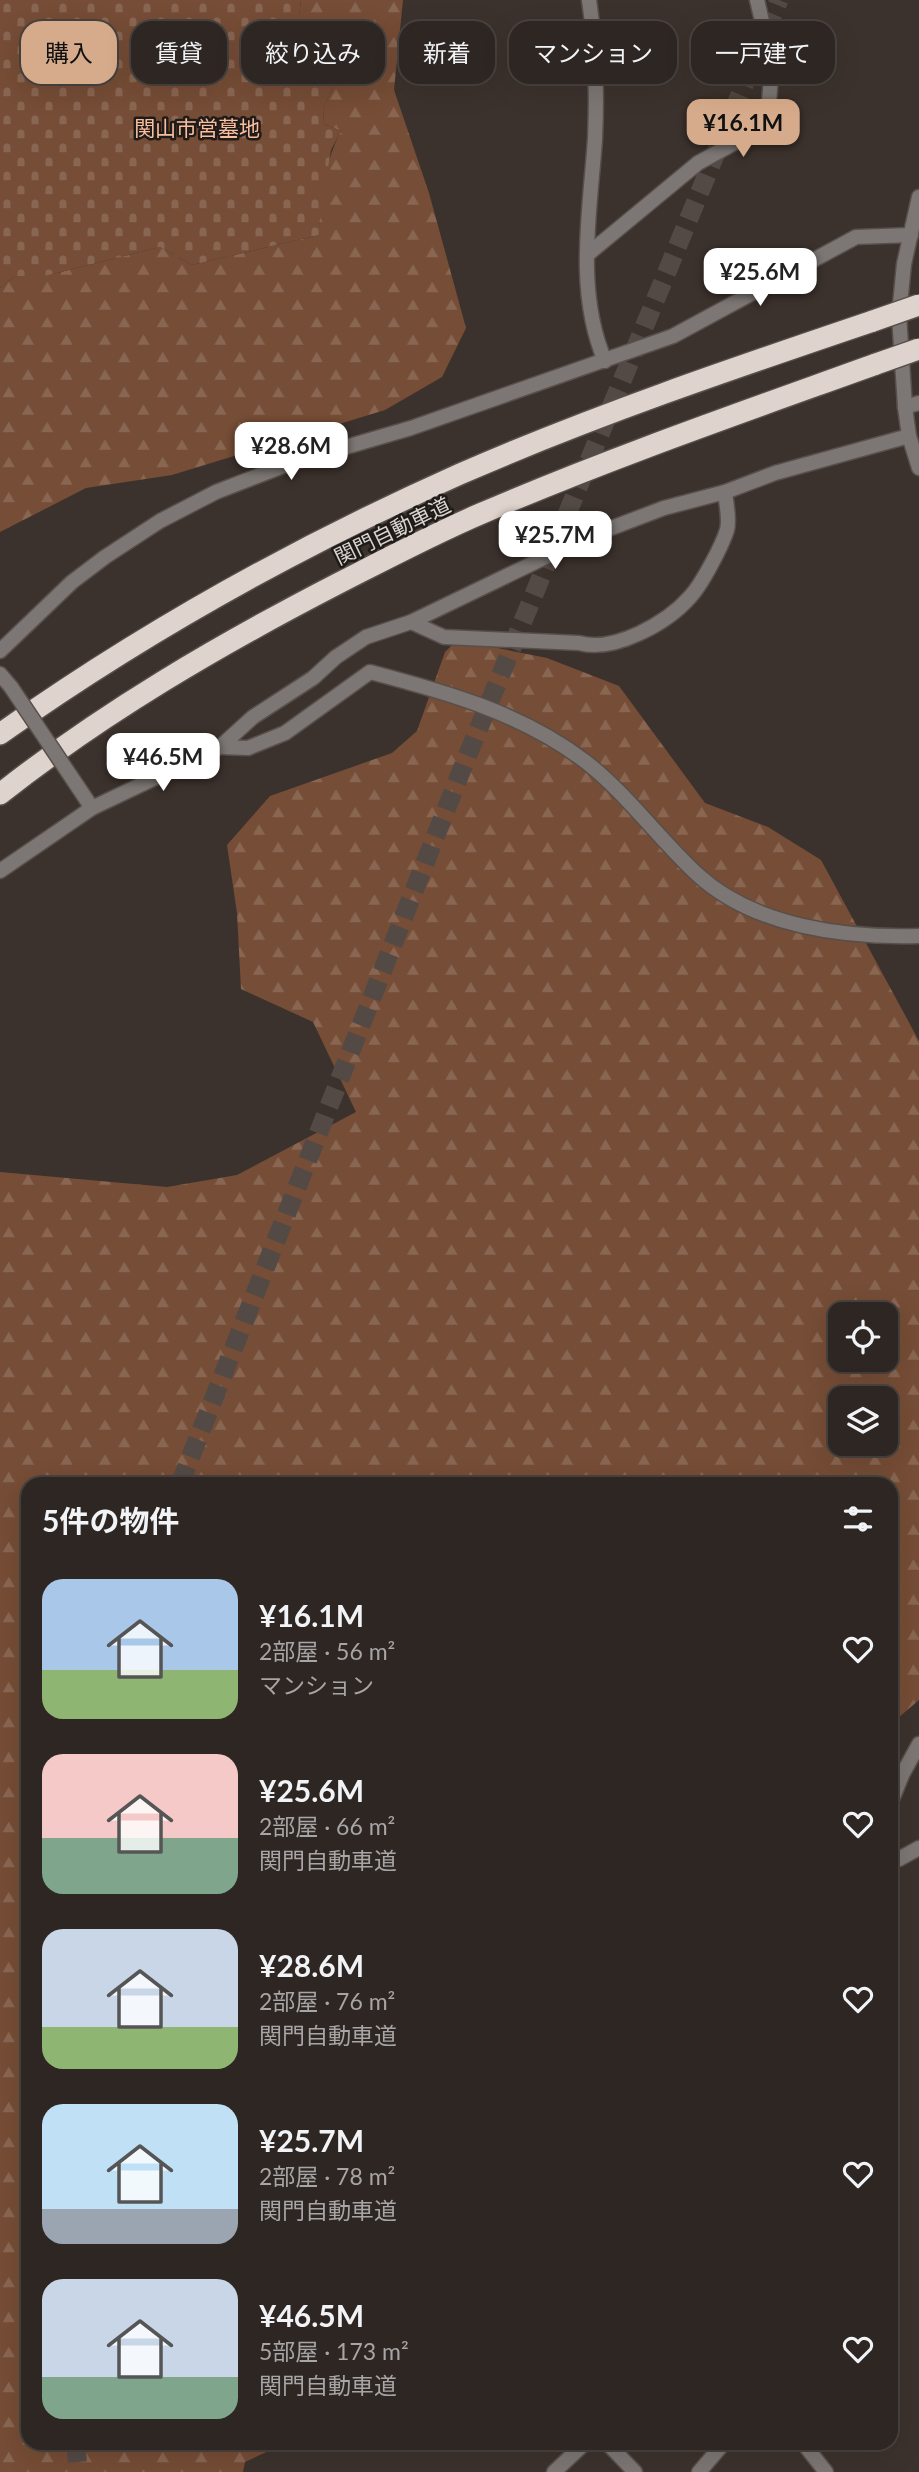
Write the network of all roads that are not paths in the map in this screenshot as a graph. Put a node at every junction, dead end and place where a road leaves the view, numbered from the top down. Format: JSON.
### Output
{"nodes":[{"id":1,"x":589,"y":0,"type":"edge"},
{"id":2,"x":757,"y":0,"type":"edge"},
{"id":3,"x":919,"y":197,"type":"edge"},
{"id":4,"x":911,"y":235,"type":"junction"},
{"id":5,"x":587,"y":254,"type":"junction"},
{"id":6,"x":919,"y":305,"type":"edge"},
{"id":7,"x":919,"y":349,"type":"edge"},
{"id":8,"x":605,"y":360,"type":"junction"},
{"id":9,"x":912,"y":405,"type":"edge"},
{"id":10,"x":909,"y":436,"type":"junction"},
{"id":11,"x":919,"y":468,"type":"edge"},
{"id":12,"x":725,"y":492,"type":"junction"},
{"id":13,"x":411,"y":622,"type":"junction"},
{"id":14,"x":0,"y":651,"type":"edge"},
{"id":15,"x":0,"y":674,"type":"edge"},
{"id":16,"x":0,"y":734,"type":"edge"},
{"id":17,"x":220,"y":747,"type":"junction"},
{"id":18,"x":0,"y":794,"type":"edge"},
{"id":19,"x":92,"y":808,"type":"junction"},
{"id":20,"x":0,"y":871,"type":"edge"},
{"id":21,"x":919,"y":936,"type":"edge"},
{"id":22,"x":919,"y":1744,"type":"edge"},
{"id":23,"x":898,"y":1784,"type":"edge"},
{"id":24,"x":919,"y":1848,"type":"edge"},
{"id":25,"x":898,"y":1859,"type":"edge"},
{"id":26,"x":578,"y":2450,"type":"edge"},
{"id":27,"x":614,"y":2450,"type":"edge"},
{"id":28,"x":718,"y":2450,"type":"edge"},
{"id":29,"x":809,"y":2450,"type":"edge"},
{"id":30,"x":554,"y":2472,"type":"edge"},
{"id":31,"x":635,"y":2472,"type":"edge"},
{"id":32,"x":699,"y":2472,"type":"edge"},
{"id":33,"x":826,"y":2472,"type":"edge"}],
"edges":[{"from":1,"to":5,"type":"street"},
{"from":2,"to":5,"type":"street"},
{"from":3,"to":4,"type":"street"},
{"from":4,"to":8,"type":"street"},
{"from":4,"to":9,"type":"street"},
{"from":5,"to":8,"type":"street"},
{"from":6,"to":16,"type":"highway","name":"関門自動車道","bridge":true},
{"from":7,"to":18,"type":"highway","name":"関門自動車道","bridge":true},
{"from":8,"to":14,"type":"street"},
{"from":9,"to":10,"type":"street"},
{"from":10,"to":11,"type":"street"},
{"from":10,"to":12,"type":"street"},
{"from":12,"to":13,"type":"street"},
{"from":12,"to":13,"type":"street"},
{"from":13,"to":17,"type":"street"},
{"from":15,"to":19,"type":"street","bridge":true},
{"from":17,"to":19,"type":"street"},
{"from":17,"to":21,"type":"street"},
{"from":19,"to":20,"type":"street"},
{"from":22,"to":23,"type":"street"},
{"from":24,"to":25,"type":"street"},
{"from":26,"to":30,"type":"street"},
{"from":27,"to":31,"type":"street"},
{"from":28,"to":32,"type":"street"},
{"from":29,"to":33,"type":"street"}]}
